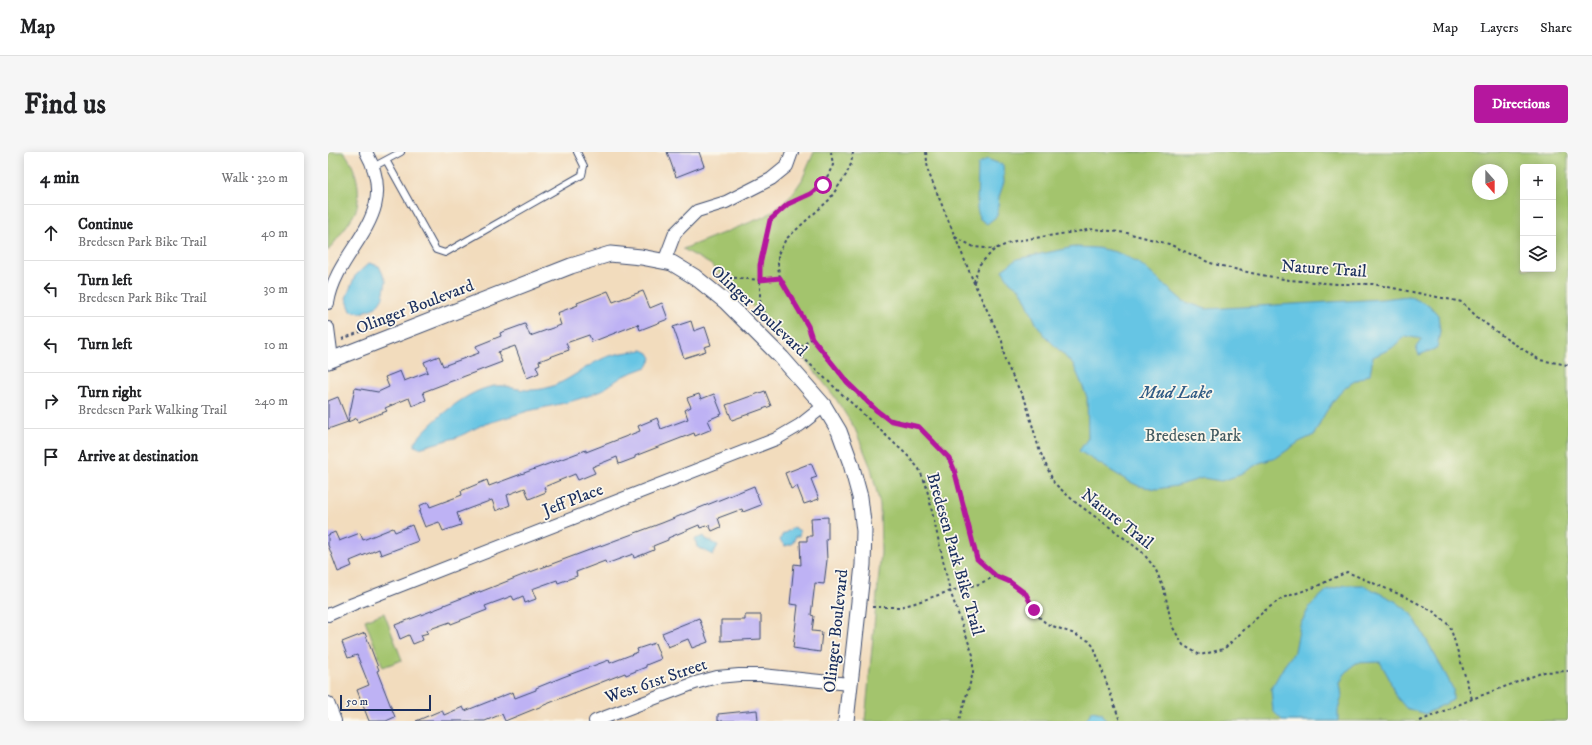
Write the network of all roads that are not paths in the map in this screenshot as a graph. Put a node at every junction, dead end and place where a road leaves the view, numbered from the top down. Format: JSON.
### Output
{"nodes":[{"id":1,"x":366,"y":152,"type":"edge"},
{"id":2,"x":401,"y":152,"type":"edge"},
{"id":3,"x":577,"y":152,"type":"edge"},
{"id":4,"x":792,"y":152,"type":"edge"},
{"id":5,"x":386,"y":160,"type":"junction"},
{"id":6,"x":373,"y":168,"type":"junction"},
{"id":7,"x":664,"y":262,"type":"junction"},
{"id":8,"x":328,"y":303,"type":"edge"},
{"id":9,"x":328,"y":328,"type":"edge"},
{"id":10,"x":330,"y":360,"type":"edge"},
{"id":11,"x":824,"y":406,"type":"junction"},
{"id":12,"x":328,"y":615,"type":"edge"},
{"id":13,"x":849,"y":684,"type":"junction"},
{"id":14,"x":328,"y":704,"type":"edge"},
{"id":15,"x":335,"y":721,"type":"edge"},
{"id":16,"x":595,"y":721,"type":"edge"},
{"id":17,"x":846,"y":721,"type":"edge"}],
"edges":[{"from":1,"to":6,"type":"street"},
{"from":2,"to":5,"type":"lane"},
{"from":3,"to":5,"type":"lane"},
{"from":4,"to":7,"type":"street"},
{"from":5,"to":6,"type":"lane"},
{"from":6,"to":8,"type":"street"},
{"from":7,"to":10,"type":"street","name":"Olinger Boulevard"},
{"from":7,"to":11,"type":"street","name":"Olinger Boulevard"},
{"from":9,"to":10,"type":"street"},
{"from":11,"to":12,"type":"street","name":"Jeff Place"},
{"from":11,"to":13,"type":"street","name":"Olinger Boulevard"},
{"from":13,"to":16,"type":"street","name":"West 61st Street"},
{"from":13,"to":17,"type":"street","name":"Olinger Boulevard"},
{"from":14,"to":15,"type":"street"}]}
